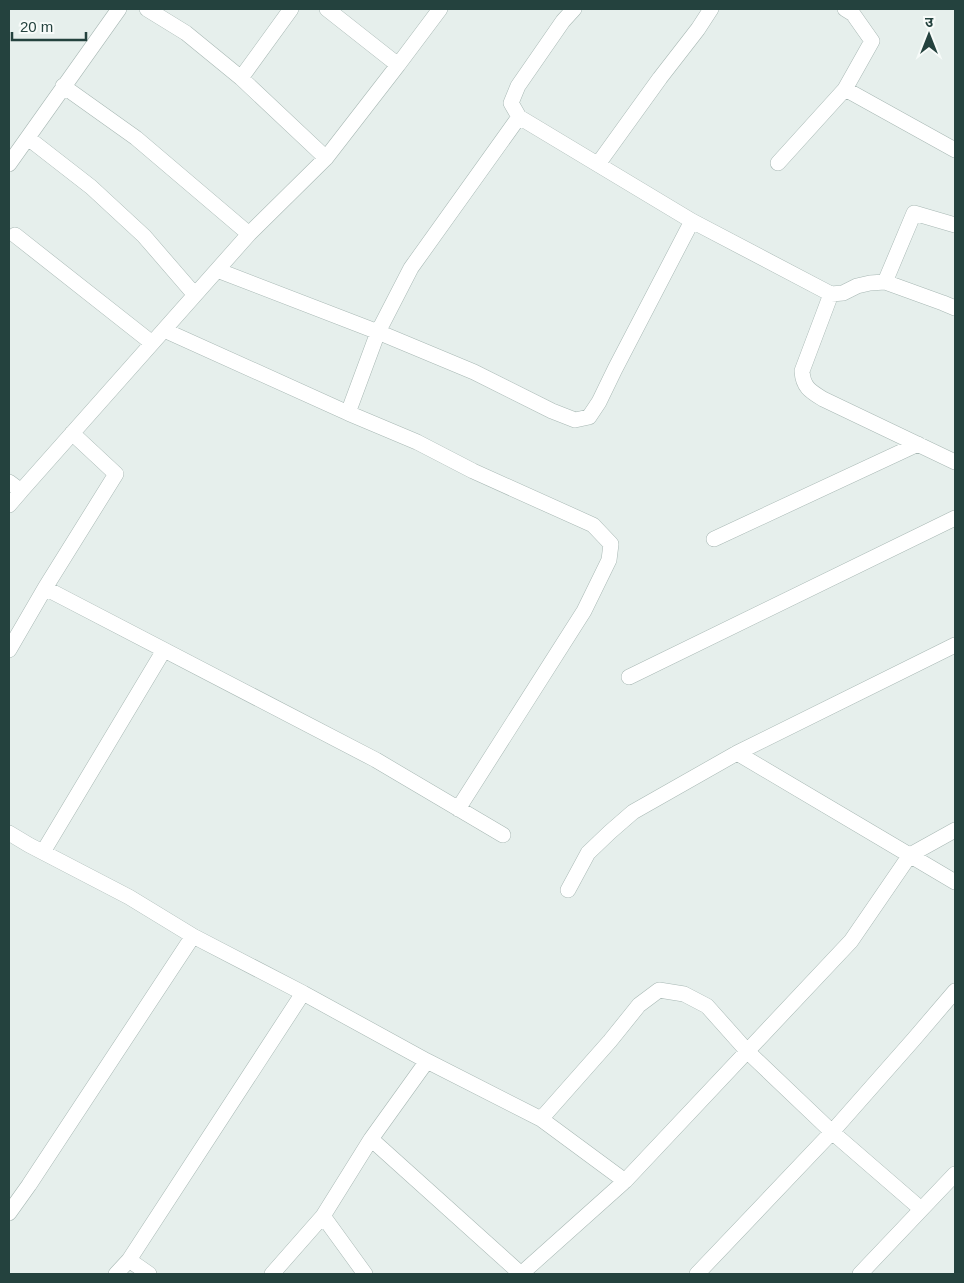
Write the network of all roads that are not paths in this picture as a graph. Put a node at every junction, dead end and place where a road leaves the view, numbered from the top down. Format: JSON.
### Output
{"nodes":[{"id":1,"x":119,"y":9,"type":"edge"},
{"id":2,"x":147,"y":9,"type":"edge"},
{"id":3,"x":291,"y":9,"type":"edge"},
{"id":4,"x":328,"y":9,"type":"edge"},
{"id":5,"x":440,"y":9,"type":"edge"},
{"id":6,"x":574,"y":9,"type":"edge"},
{"id":7,"x":711,"y":9,"type":"edge"},
{"id":8,"x":845,"y":9,"type":"edge"},
{"id":9,"x":398,"y":65,"type":"junction"},
{"id":10,"x":241,"y":78,"type":"junction"},
{"id":11,"x":63,"y":86,"type":"junction"},
{"id":12,"x":845,"y":89,"type":"junction"},
{"id":13,"x":519,"y":117,"type":"junction"},
{"id":14,"x":28,"y":138,"type":"junction"},
{"id":15,"x":955,"y":150,"type":"edge"},
{"id":16,"x":326,"y":158,"type":"junction"},
{"id":17,"x":778,"y":163,"type":"dead end"},
{"id":18,"x":9,"y":164,"type":"edge"},
{"id":19,"x":598,"y":164,"type":"junction"},
{"id":20,"x":692,"y":221,"type":"junction"},
{"id":21,"x":955,"y":225,"type":"edge"},
{"id":22,"x":249,"y":234,"type":"junction"},
{"id":23,"x":15,"y":235,"type":"dead end"},
{"id":24,"x":217,"y":270,"type":"junction"},
{"id":25,"x":886,"y":282,"type":"junction"},
{"id":26,"x":195,"y":294,"type":"junction"},
{"id":27,"x":831,"y":294,"type":"junction"},
{"id":28,"x":955,"y":308,"type":"edge"},
{"id":29,"x":164,"y":330,"type":"junction"},
{"id":30,"x":378,"y":332,"type":"junction"},
{"id":31,"x":152,"y":343,"type":"junction"},
{"id":32,"x":348,"y":413,"type":"junction"},
{"id":33,"x":72,"y":433,"type":"junction"},
{"id":34,"x":918,"y":444,"type":"junction"},
{"id":35,"x":955,"y":462,"type":"edge"},
{"id":36,"x":15,"y":486,"type":"edge"},
{"id":37,"x":9,"y":505,"type":"edge"},
{"id":38,"x":955,"y":518,"type":"edge"},
{"id":39,"x":714,"y":539,"type":"dead end"},
{"id":40,"x":44,"y":588,"type":"junction"},
{"id":41,"x":955,"y":645,"type":"edge"},
{"id":42,"x":9,"y":650,"type":"edge"},
{"id":43,"x":164,"y":650,"type":"junction"},
{"id":44,"x":629,"y":677,"type":"dead end"},
{"id":45,"x":737,"y":752,"type":"junction"},
{"id":46,"x":458,"y":809,"type":"junction"},
{"id":47,"x":955,"y":830,"type":"edge"},
{"id":48,"x":9,"y":833,"type":"edge"},
{"id":49,"x":503,"y":836,"type":"dead end"},
{"id":50,"x":43,"y":852,"type":"junction"},
{"id":51,"x":910,"y":855,"type":"junction"},
{"id":52,"x":955,"y":882,"type":"edge"},
{"id":53,"x":568,"y":890,"type":"dead end"},
{"id":54,"x":193,"y":936,"type":"junction"},
{"id":55,"x":955,"y":991,"type":"edge"},
{"id":56,"x":303,"y":993,"type":"junction"},
{"id":57,"x":748,"y":1052,"type":"junction"},
{"id":58,"x":427,"y":1061,"type":"junction"},
{"id":59,"x":541,"y":1119,"type":"junction"},
{"id":60,"x":832,"y":1132,"type":"junction"},
{"id":61,"x":371,"y":1139,"type":"junction"},
{"id":62,"x":955,"y":1174,"type":"edge"},
{"id":63,"x":626,"y":1181,"type":"junction"},
{"id":64,"x":921,"y":1209,"type":"junction"},
{"id":65,"x":9,"y":1213,"type":"edge"},
{"id":66,"x":323,"y":1216,"type":"junction"},
{"id":67,"x":129,"y":1260,"type":"junction"},
{"id":68,"x":116,"y":1274,"type":"edge"},
{"id":69,"x":149,"y":1274,"type":"edge"},
{"id":70,"x":272,"y":1274,"type":"edge"},
{"id":71,"x":365,"y":1274,"type":"edge"},
{"id":72,"x":521,"y":1274,"type":"edge"},
{"id":73,"x":697,"y":1274,"type":"edge"},
{"id":74,"x":860,"y":1274,"type":"edge"}],
"edges":[{"from":1,"to":11,"type":"street"},
{"from":2,"to":10,"type":"street"},
{"from":3,"to":10,"type":"street"},
{"from":4,"to":9,"type":"street"},
{"from":5,"to":9,"type":"street"},
{"from":6,"to":13,"type":"street"},
{"from":7,"to":19,"type":"street"},
{"from":8,"to":12,"type":"street"},
{"from":9,"to":16,"type":"street"},
{"from":10,"to":16,"type":"street"},
{"from":11,"to":14,"type":"street"},
{"from":11,"to":22,"type":"street"},
{"from":12,"to":15,"type":"street"},
{"from":12,"to":17,"type":"street"},
{"from":13,"to":19,"type":"street"},
{"from":13,"to":30,"type":"street"},
{"from":14,"to":18,"type":"street"},
{"from":14,"to":26,"type":"street"},
{"from":16,"to":22,"type":"street"},
{"from":19,"to":20,"type":"street"},
{"from":20,"to":27,"type":"street"},
{"from":20,"to":30,"type":"street"},
{"from":21,"to":25,"type":"street"},
{"from":22,"to":24,"type":"street"},
{"from":23,"to":31,"type":"street"},
{"from":24,"to":26,"type":"street"},
{"from":24,"to":30,"type":"street"},
{"from":25,"to":27,"type":"street"},
{"from":25,"to":28,"type":"street"},
{"from":26,"to":29,"type":"street"},
{"from":27,"to":34,"type":"street"},
{"from":29,"to":31,"type":"street"},
{"from":29,"to":32,"type":"street"},
{"from":30,"to":32,"type":"street"},
{"from":31,"to":33,"type":"street"},
{"from":32,"to":46,"type":"street"},
{"from":33,"to":36,"type":"street"},
{"from":33,"to":40,"type":"street"},
{"from":34,"to":35,"type":"street"},
{"from":34,"to":39,"type":"street"},
{"from":36,"to":37,"type":"street"},
{"from":38,"to":44,"type":"street"},
{"from":40,"to":42,"type":"street"},
{"from":40,"to":43,"type":"street"},
{"from":41,"to":45,"type":"street"},
{"from":43,"to":46,"type":"street"},
{"from":43,"to":50,"type":"street"},
{"from":45,"to":51,"type":"street"},
{"from":45,"to":53,"type":"street"},
{"from":46,"to":49,"type":"street"},
{"from":47,"to":51,"type":"street"},
{"from":48,"to":50,"type":"street"},
{"from":50,"to":54,"type":"street"},
{"from":51,"to":52,"type":"street"},
{"from":51,"to":57,"type":"street"},
{"from":54,"to":56,"type":"street"},
{"from":54,"to":65,"type":"street"},
{"from":55,"to":60,"type":"street"},
{"from":56,"to":58,"type":"street"},
{"from":56,"to":67,"type":"street"},
{"from":57,"to":59,"type":"street"},
{"from":57,"to":60,"type":"street"},
{"from":57,"to":63,"type":"street"},
{"from":58,"to":59,"type":"street"},
{"from":58,"to":61,"type":"street"},
{"from":59,"to":63,"type":"street"},
{"from":60,"to":64,"type":"street"},
{"from":60,"to":73,"type":"street"},
{"from":61,"to":66,"type":"street"},
{"from":61,"to":72,"type":"street"},
{"from":62,"to":64,"type":"street"},
{"from":63,"to":72,"type":"street"},
{"from":64,"to":74,"type":"street"},
{"from":66,"to":70,"type":"street"},
{"from":66,"to":71,"type":"street"},
{"from":67,"to":68,"type":"street"},
{"from":67,"to":69,"type":"street"}]}
